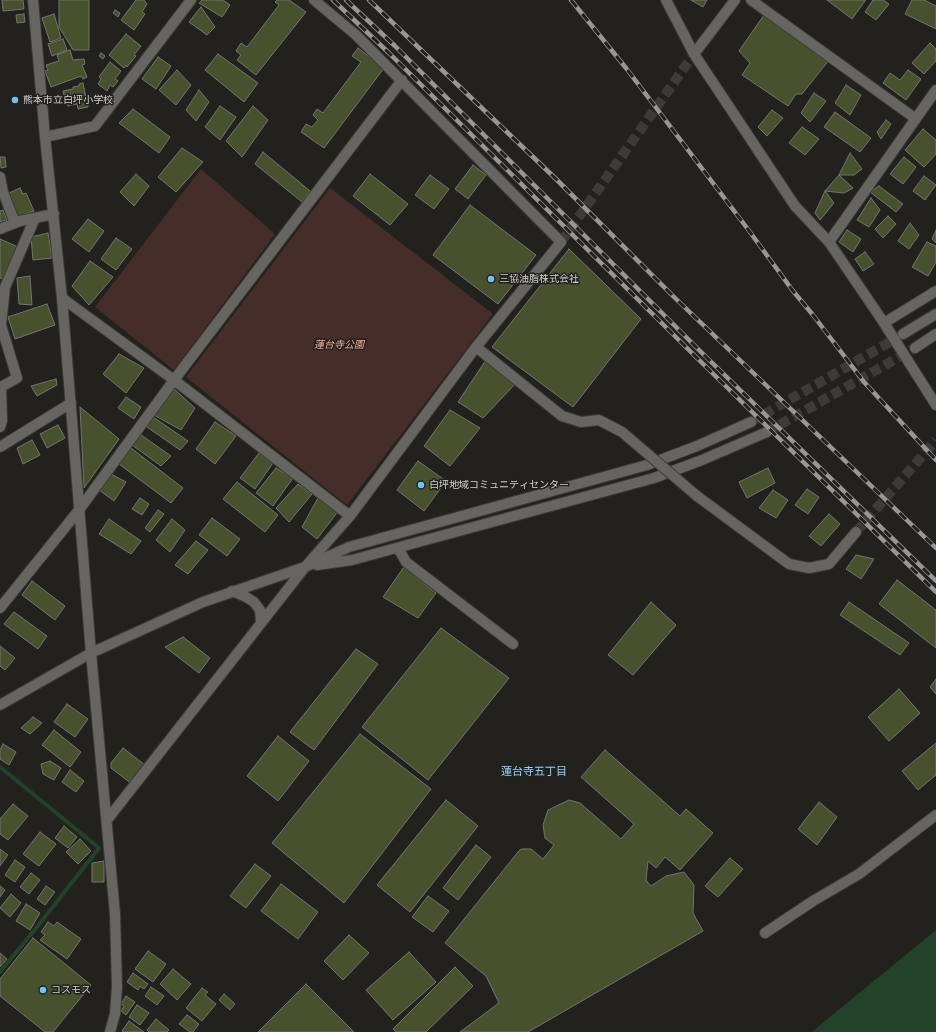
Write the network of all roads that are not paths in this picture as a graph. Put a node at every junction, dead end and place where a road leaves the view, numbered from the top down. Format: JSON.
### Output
{"nodes":[{"id":1,"x":33,"y":0,"type":"edge"},
{"id":2,"x":191,"y":0,"type":"edge"},
{"id":3,"x":314,"y":0,"type":"edge"},
{"id":4,"x":666,"y":0,"type":"edge"},
{"id":5,"x":735,"y":0,"type":"edge"},
{"id":6,"x":751,"y":0,"type":"edge"},
{"id":7,"x":694,"y":54,"type":"junction"},
{"id":8,"x":402,"y":80,"type":"junction"},
{"id":9,"x":936,"y":90,"type":"edge"},
{"id":10,"x":916,"y":119,"type":"junction"},
{"id":11,"x":45,"y":137,"type":"junction"},
{"id":12,"x":0,"y":177,"type":"edge"},
{"id":13,"x":54,"y":214,"type":"junction"},
{"id":14,"x":35,"y":218,"type":"junction"},
{"id":15,"x":15,"y":223,"type":"junction"},
{"id":16,"x":0,"y":229,"type":"edge"},
{"id":17,"x":829,"y":242,"type":"junction"},
{"id":18,"x":936,"y":291,"type":"edge"},
{"id":19,"x":62,"y":298,"type":"junction"},
{"id":20,"x":936,"y":314,"type":"edge"},
{"id":21,"x":884,"y":323,"type":"junction"},
{"id":22,"x":903,"y":334,"type":"tunnel mouth"},
{"id":23,"x":936,"y":334,"type":"edge"},
{"id":24,"x":476,"y":347,"type":"junction"},
{"id":25,"x":915,"y":348,"type":"tunnel mouth"},
{"id":26,"x":174,"y":380,"type":"junction"},
{"id":27,"x":0,"y":387,"type":"edge"},
{"id":28,"x":71,"y":404,"type":"junction"},
{"id":29,"x":936,"y":405,"type":"edge"},
{"id":30,"x":751,"y":422,"type":"tunnel mouth"},
{"id":31,"x":0,"y":427,"type":"edge"},
{"id":32,"x":767,"y":432,"type":"tunnel mouth"},
{"id":33,"x":0,"y":447,"type":"edge"},
{"id":34,"x":79,"y":510,"type":"junction"},
{"id":35,"x":350,"y":516,"type":"junction"},
{"id":36,"x":856,"y":532,"type":"tunnel mouth"},
{"id":37,"x":398,"y":548,"type":"junction"},
{"id":38,"x":305,"y":567,"type":"junction"},
{"id":39,"x":232,"y":591,"type":"junction"},
{"id":40,"x":0,"y":608,"type":"edge"},
{"id":41,"x":262,"y":622,"type":"junction"},
{"id":42,"x":513,"y":644,"type":"dead end"},
{"id":43,"x":91,"y":653,"type":"junction"},
{"id":44,"x":0,"y":705,"type":"edge"},
{"id":45,"x":936,"y":815,"type":"edge"},
{"id":46,"x":107,"y":820,"type":"junction"},
{"id":47,"x":765,"y":933,"type":"dead end"},
{"id":48,"x":110,"y":1032,"type":"edge"}],
"edges":[{"from":1,"to":11,"type":"street"},
{"from":2,"to":11,"type":"street"},
{"from":3,"to":8,"type":"street"},
{"from":4,"to":7,"type":"street"},
{"from":5,"to":7,"type":"street"},
{"from":6,"to":10,"type":"street"},
{"from":7,"to":17,"type":"street"},
{"from":8,"to":24,"type":"street"},
{"from":8,"to":26,"type":"street"},
{"from":9,"to":10,"type":"street"},
{"from":10,"to":17,"type":"street"},
{"from":11,"to":13,"type":"street"},
{"from":12,"to":15,"type":"street"},
{"from":13,"to":14,"type":"street"},
{"from":13,"to":19,"type":"street"},
{"from":14,"to":15,"type":"street"},
{"from":14,"to":27,"type":"street"},
{"from":15,"to":16,"type":"street"},
{"from":17,"to":21,"type":"street"},
{"from":18,"to":21,"type":"street"},
{"from":19,"to":26,"type":"street"},
{"from":19,"to":28,"type":"street"},
{"from":20,"to":22,"type":"street"},
{"from":21,"to":29,"type":"street"},
{"from":23,"to":25,"type":"street"},
{"from":24,"to":35,"type":"street"},
{"from":24,"to":36,"type":"street","bridge":true},
{"from":26,"to":34,"type":"street"},
{"from":26,"to":35,"type":"street"},
{"from":27,"to":31,"type":"street"},
{"from":28,"to":33,"type":"street"},
{"from":28,"to":34,"type":"street"},
{"from":30,"to":38,"type":"street"},
{"from":32,"to":37,"type":"street"},
{"from":34,"to":40,"type":"street"},
{"from":34,"to":43,"type":"street"},
{"from":35,"to":38,"type":"street"},
{"from":37,"to":38,"type":"street"},
{"from":37,"to":42,"type":"street"},
{"from":38,"to":39,"type":"street"},
{"from":38,"to":41,"type":"street"},
{"from":39,"to":41,"type":"street"},
{"from":39,"to":43,"type":"street"},
{"from":41,"to":46,"type":"street"},
{"from":43,"to":44,"type":"street"},
{"from":43,"to":46,"type":"street"},
{"from":45,"to":47,"type":"street"},
{"from":46,"to":48,"type":"street"}]}
